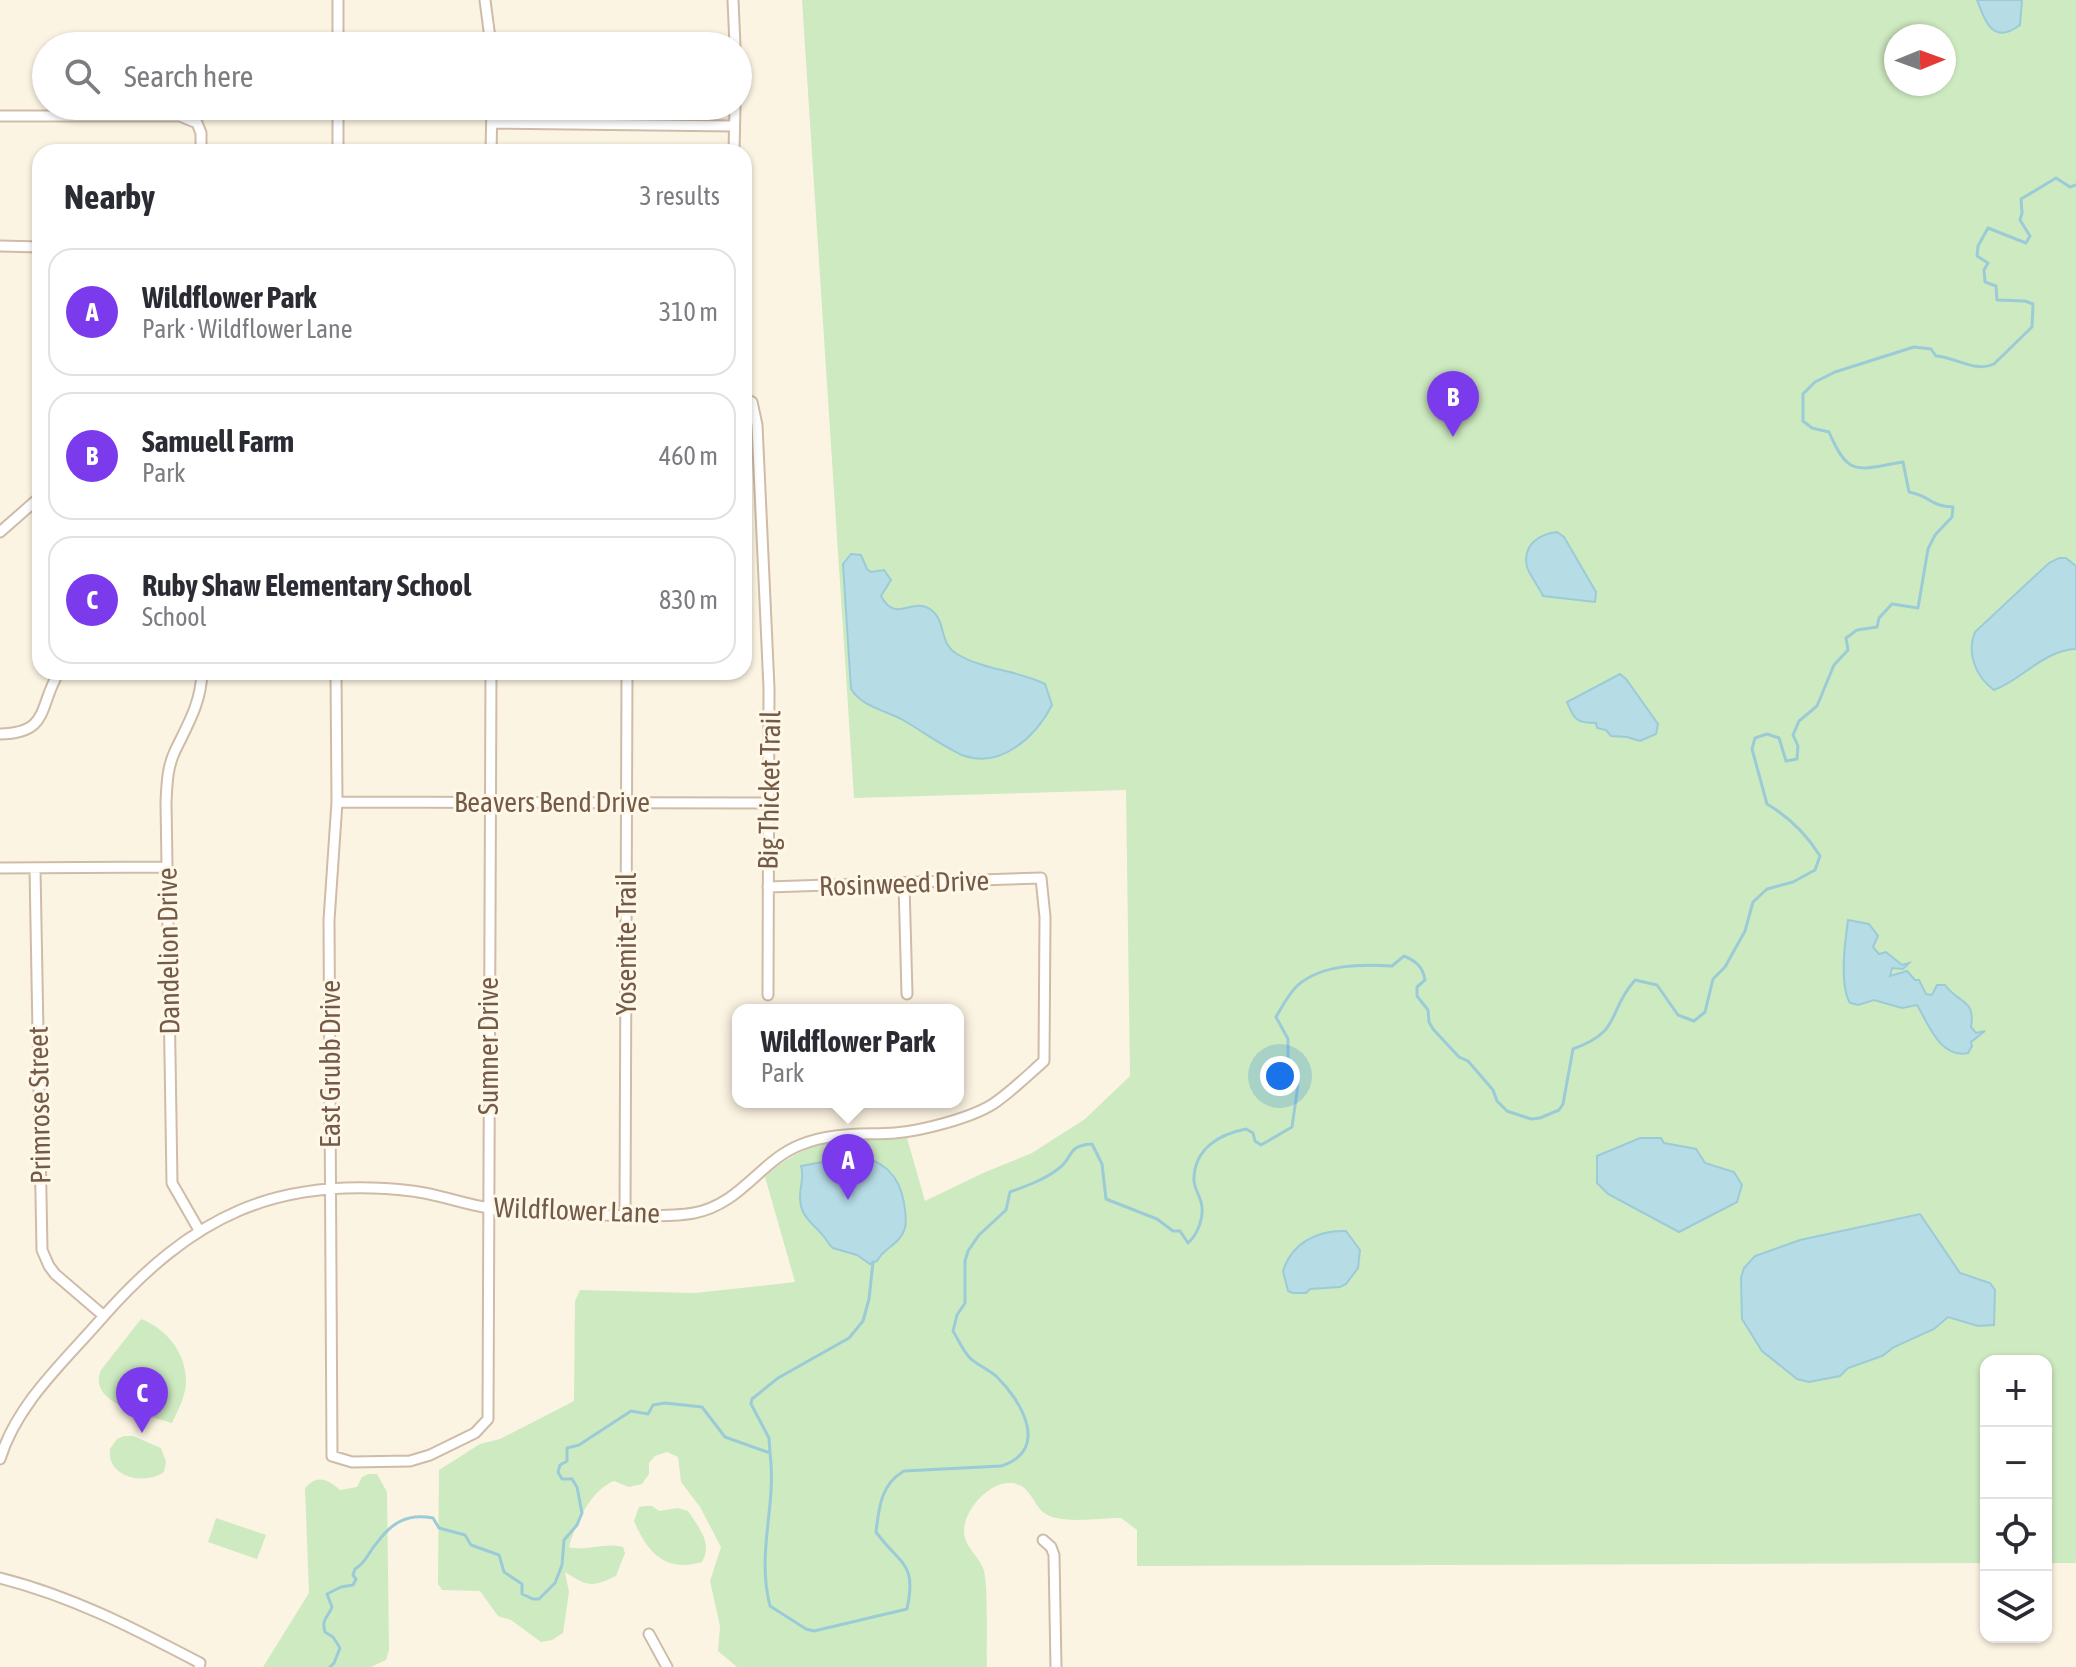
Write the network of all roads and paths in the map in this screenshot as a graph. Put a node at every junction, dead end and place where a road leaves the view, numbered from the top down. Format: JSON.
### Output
{"nodes":[{"id":1,"x":338,"y":0,"type":"edge"},
{"id":2,"x":485,"y":0,"type":"edge"},
{"id":3,"x":733,"y":0,"type":"edge"},
{"id":4,"x":338,"y":32,"type":"edge"},
{"id":5,"x":489,"y":32,"type":"edge"},
{"id":6,"x":734,"y":32,"type":"edge"},
{"id":7,"x":0,"y":116,"type":"edge"},
{"id":8,"x":32,"y":116,"type":"edge"},
{"id":9,"x":190,"y":120,"type":"edge"},
{"id":10,"x":338,"y":120,"type":"edge"},
{"id":11,"x":734,"y":120,"type":"edge"},
{"id":12,"x":492,"y":123,"type":"joint"},
{"id":13,"x":734,"y":126,"type":"junction"},
{"id":14,"x":201,"y":144,"type":"edge"},
{"id":15,"x":338,"y":144,"type":"edge"},
{"id":16,"x":491,"y":144,"type":"edge"},
{"id":17,"x":734,"y":144,"type":"edge"},
{"id":18,"x":0,"y":246,"type":"edge"},
{"id":19,"x":32,"y":247,"type":"edge"},
{"id":20,"x":752,"y":402,"type":"edge"},
{"id":21,"x":32,"y":503,"type":"edge"},
{"id":22,"x":0,"y":532,"type":"edge"},
{"id":23,"x":55,"y":680,"type":"edge"},
{"id":24,"x":200,"y":680,"type":"edge"},
{"id":25,"x":336,"y":680,"type":"edge"},
{"id":26,"x":491,"y":680,"type":"edge"},
{"id":27,"x":627,"y":680,"type":"edge"},
{"id":28,"x":0,"y":734,"type":"edge"},
{"id":29,"x":337,"y":802,"type":"junction"},
{"id":30,"x":490,"y":802,"type":"junction"},
{"id":31,"x":626,"y":803,"type":"junction"},
{"id":32,"x":767,"y":803,"type":"junction"},
{"id":33,"x":167,"y":867,"type":"junction"},
{"id":34,"x":0,"y":868,"type":"edge"},
{"id":35,"x":35,"y":869,"type":"junction"},
{"id":36,"x":1041,"y":878,"type":"joint"},
{"id":37,"x":904,"y":884,"type":"junction"},
{"id":38,"x":768,"y":887,"type":"junction"},
{"id":39,"x":907,"y":994,"type":"dead end"},
{"id":40,"x":768,"y":995,"type":"dead end"},
{"id":41,"x":332,"y":1188,"type":"junction"},
{"id":42,"x":487,"y":1208,"type":"junction"},
{"id":43,"x":625,"y":1215,"type":"junction"},
{"id":44,"x":199,"y":1230,"type":"junction"},
{"id":45,"x":104,"y":1316,"type":"junction"},
{"id":46,"x":488,"y":1419,"type":"joint"},
{"id":47,"x":2,"y":1445,"type":"edge"},
{"id":48,"x":0,"y":1459,"type":"edge"},
{"id":49,"x":1043,"y":1540,"type":"dead end"},
{"id":50,"x":0,"y":1578,"type":"edge"},
{"id":51,"x":649,"y":1634,"type":"dead end"},
{"id":52,"x":200,"y":1665,"type":"edge"},
{"id":53,"x":667,"y":1667,"type":"edge"},
{"id":54,"x":1056,"y":1667,"type":"edge"}],
"edges":[{"from":1,"to":4,"type":"street"},
{"from":2,"to":5,"type":"street"},
{"from":3,"to":6,"type":"street"},
{"from":7,"to":8,"type":"street"},
{"from":9,"to":14,"type":"street"},
{"from":10,"to":15,"type":"street"},
{"from":11,"to":13,"type":"street"},
{"from":12,"to":13,"type":"street"},
{"from":12,"to":16,"type":"street"},
{"from":13,"to":17,"type":"street"},
{"from":18,"to":19,"type":"street"},
{"from":20,"to":32,"type":"street","name":"Big Thicket Trail"},
{"from":21,"to":22,"type":"street"},
{"from":23,"to":28,"type":"street"},
{"from":24,"to":33,"type":"street","name":"Dandelion Drive"},
{"from":25,"to":29,"type":"street","name":"East Grubb Drive"},
{"from":26,"to":30,"type":"street","name":"Sumner Drive"},
{"from":27,"to":31,"type":"street","name":"Yosemite Trail"},
{"from":29,"to":30,"type":"street","name":"Beavers Bend Drive"},
{"from":29,"to":41,"type":"street","name":"East Grubb Drive"},
{"from":30,"to":31,"type":"street","name":"Beavers Bend Drive"},
{"from":30,"to":42,"type":"street","name":"Sumner Drive"},
{"from":31,"to":32,"type":"street","name":"Beavers Bend Drive"},
{"from":31,"to":43,"type":"street","name":"Yosemite Trail"},
{"from":32,"to":38,"type":"street","name":"Big Thicket Trail"},
{"from":33,"to":35,"type":"street"},
{"from":33,"to":44,"type":"street","name":"Dandelion Drive"},
{"from":34,"to":35,"type":"street"},
{"from":35,"to":45,"type":"street","name":"Primrose Street"},
{"from":36,"to":37,"type":"street","name":"Rosinweed Drive"},
{"from":36,"to":43,"type":"street","name":"Wildflower Lane"},
{"from":37,"to":38,"type":"street","name":"Rosinweed Drive"},
{"from":37,"to":39,"type":"street"},
{"from":38,"to":40,"type":"street","name":"Big Thicket Trail"},
{"from":41,"to":42,"type":"street","name":"Wildflower Lane"},
{"from":41,"to":44,"type":"street","name":"Wildflower Lane"},
{"from":41,"to":46,"type":"street","name":"East Grubb Drive"},
{"from":42,"to":43,"type":"street","name":"Wildflower Lane"},
{"from":42,"to":46,"type":"street","name":"Sumner Drive"},
{"from":44,"to":45,"type":"street","name":"Wildflower Lane"},
{"from":45,"to":47,"type":"street","name":"Wildflower Lane"},
{"from":47,"to":48,"type":"street","name":"Wildflower Lane"},
{"from":49,"to":54,"type":"street"},
{"from":50,"to":52,"type":"street"},
{"from":51,"to":53,"type":"street"}]}
